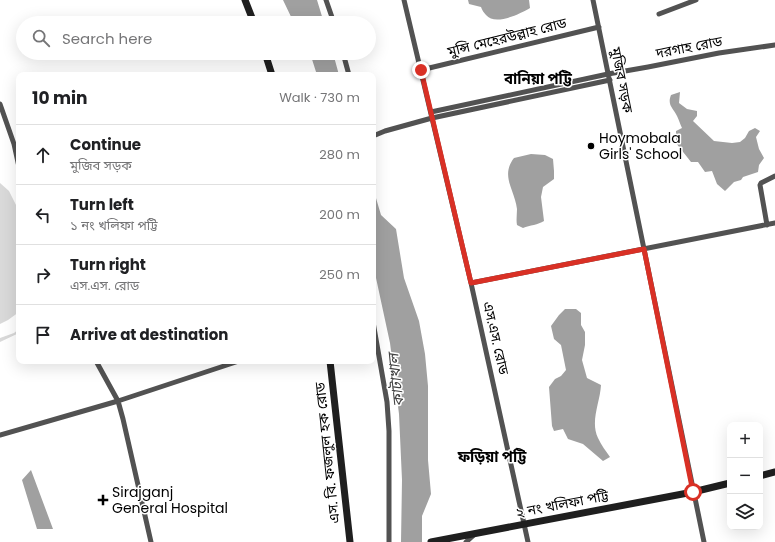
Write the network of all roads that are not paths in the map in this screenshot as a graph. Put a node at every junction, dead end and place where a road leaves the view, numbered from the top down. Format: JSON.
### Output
{"nodes":[{"id":1,"x":245,"y":0,"type":"edge"},
{"id":2,"x":326,"y":0,"type":"edge"},
{"id":3,"x":404,"y":0,"type":"edge"},
{"id":4,"x":593,"y":0,"type":"edge"},
{"id":5,"x":696,"y":0,"type":"edge"},
{"id":6,"x":659,"y":14,"type":"dead end"},
{"id":7,"x":251,"y":16,"type":"edge"},
{"id":8,"x":332,"y":16,"type":"edge"},
{"id":9,"x":599,"y":27,"type":"junction"},
{"id":10,"x":775,"y":44,"type":"edge"},
{"id":11,"x":267,"y":60,"type":"edge"},
{"id":12,"x":345,"y":60,"type":"edge"},
{"id":13,"x":421,"y":70,"type":"junction"},
{"id":14,"x":271,"y":72,"type":"edge"},
{"id":15,"x":348,"y":72,"type":"edge"},
{"id":16,"x":608,"y":74,"type":"junction"},
{"id":17,"x":610,"y":80,"type":"junction"},
{"id":18,"x":0,"y":104,"type":"edge"},
{"id":19,"x":431,"y":112,"type":"junction"},
{"id":20,"x":432,"y":118,"type":"junction"},
{"id":21,"x":376,"y":135,"type":"edge"},
{"id":22,"x":16,"y":153,"type":"edge"},
{"id":23,"x":775,"y":176,"type":"edge"},
{"id":24,"x":775,"y":223,"type":"edge"},
{"id":25,"x":767,"y":225,"type":"junction"},
{"id":26,"x":644,"y":249,"type":"junction"},
{"id":27,"x":471,"y":283,"type":"junction"},
{"id":28,"x":376,"y":339,"type":"edge"},
{"id":29,"x":98,"y":364,"type":"edge"},
{"id":30,"x":230,"y":364,"type":"edge"},
{"id":31,"x":330,"y":364,"type":"edge"},
{"id":32,"x":118,"y":401,"type":"junction"},
{"id":33,"x":0,"y":435,"type":"edge"},
{"id":34,"x":775,"y":472,"type":"edge"},
{"id":35,"x":763,"y":475,"type":"edge"},
{"id":36,"x":727,"y":484,"type":"edge"},
{"id":37,"x":693,"y":492,"type":"junction"},
{"id":38,"x":525,"y":525,"type":"junction"},
{"id":39,"x":476,"y":534,"type":"junction"},
{"id":40,"x":151,"y":542,"type":"edge"},
{"id":41,"x":350,"y":542,"type":"edge"},
{"id":42,"x":389,"y":542,"type":"edge"},
{"id":43,"x":434,"y":542,"type":"edge"},
{"id":44,"x":466,"y":542,"type":"edge"},
{"id":45,"x":528,"y":542,"type":"edge"},
{"id":46,"x":704,"y":542,"type":"edge"}],
"edges":[{"from":1,"to":7,"type":"main road"},
{"from":2,"to":8,"type":"street"},
{"from":3,"to":13,"type":"street","name":"এস.এস. রোড"},
{"from":4,"to":9,"type":"street","name":"মুজিব সড়ক"},
{"from":5,"to":6,"type":"street"},
{"from":9,"to":13,"type":"street","name":"মুন্সি মেহেরউল্লাহ রোড"},
{"from":9,"to":16,"type":"street","name":"মুজিব সড়ক"},
{"from":10,"to":16,"type":"street","name":"দরগাহ রোড"},
{"from":11,"to":14,"type":"main road"},
{"from":12,"to":15,"type":"street"},
{"from":13,"to":19,"type":"street","name":"এস.এস. রোড"},
{"from":16,"to":17,"type":"street","name":"মুজিব সড়ক"},
{"from":16,"to":19,"type":"street","name":"দরগাহ রোড"},
{"from":17,"to":20,"type":"street"},
{"from":17,"to":26,"type":"street","name":"মুজিব সড়ক"},
{"from":18,"to":22,"type":"street"},
{"from":19,"to":20,"type":"street","name":"এস.এস. রোড"},
{"from":20,"to":21,"type":"street"},
{"from":20,"to":27,"type":"street","name":"এস.এস. রোড"},
{"from":23,"to":25,"type":"street"},
{"from":24,"to":25,"type":"street"},
{"from":25,"to":26,"type":"street"},
{"from":26,"to":27,"type":"street"},
{"from":26,"to":37,"type":"street","name":"মুজিব সড়ক"},
{"from":27,"to":38,"type":"street","name":"এস.এস. রোড"},
{"from":28,"to":42,"type":"street"},
{"from":29,"to":32,"type":"street"},
{"from":30,"to":32,"type":"street"},
{"from":31,"to":41,"type":"main road","name":"এস. বি. ফজলুল হক রোড"},
{"from":32,"to":33,"type":"street"},
{"from":32,"to":40,"type":"street"},
{"from":34,"to":35,"type":"main road"},
{"from":36,"to":37,"type":"main road","name":"২ নং খলিফা পট্টি"},
{"from":37,"to":38,"type":"main road","name":"২ নং খলিফা পট্টি"},
{"from":37,"to":46,"type":"street","name":"মুজিব সড়ক"},
{"from":38,"to":39,"type":"main road","name":"২ নং খলিফা পট্টি"},
{"from":38,"to":45,"type":"street","name":"এস.এস. রোড"},
{"from":39,"to":43,"type":"main road","name":"২ নং খলিফা পট্টি"},
{"from":39,"to":44,"type":"street"}]}
